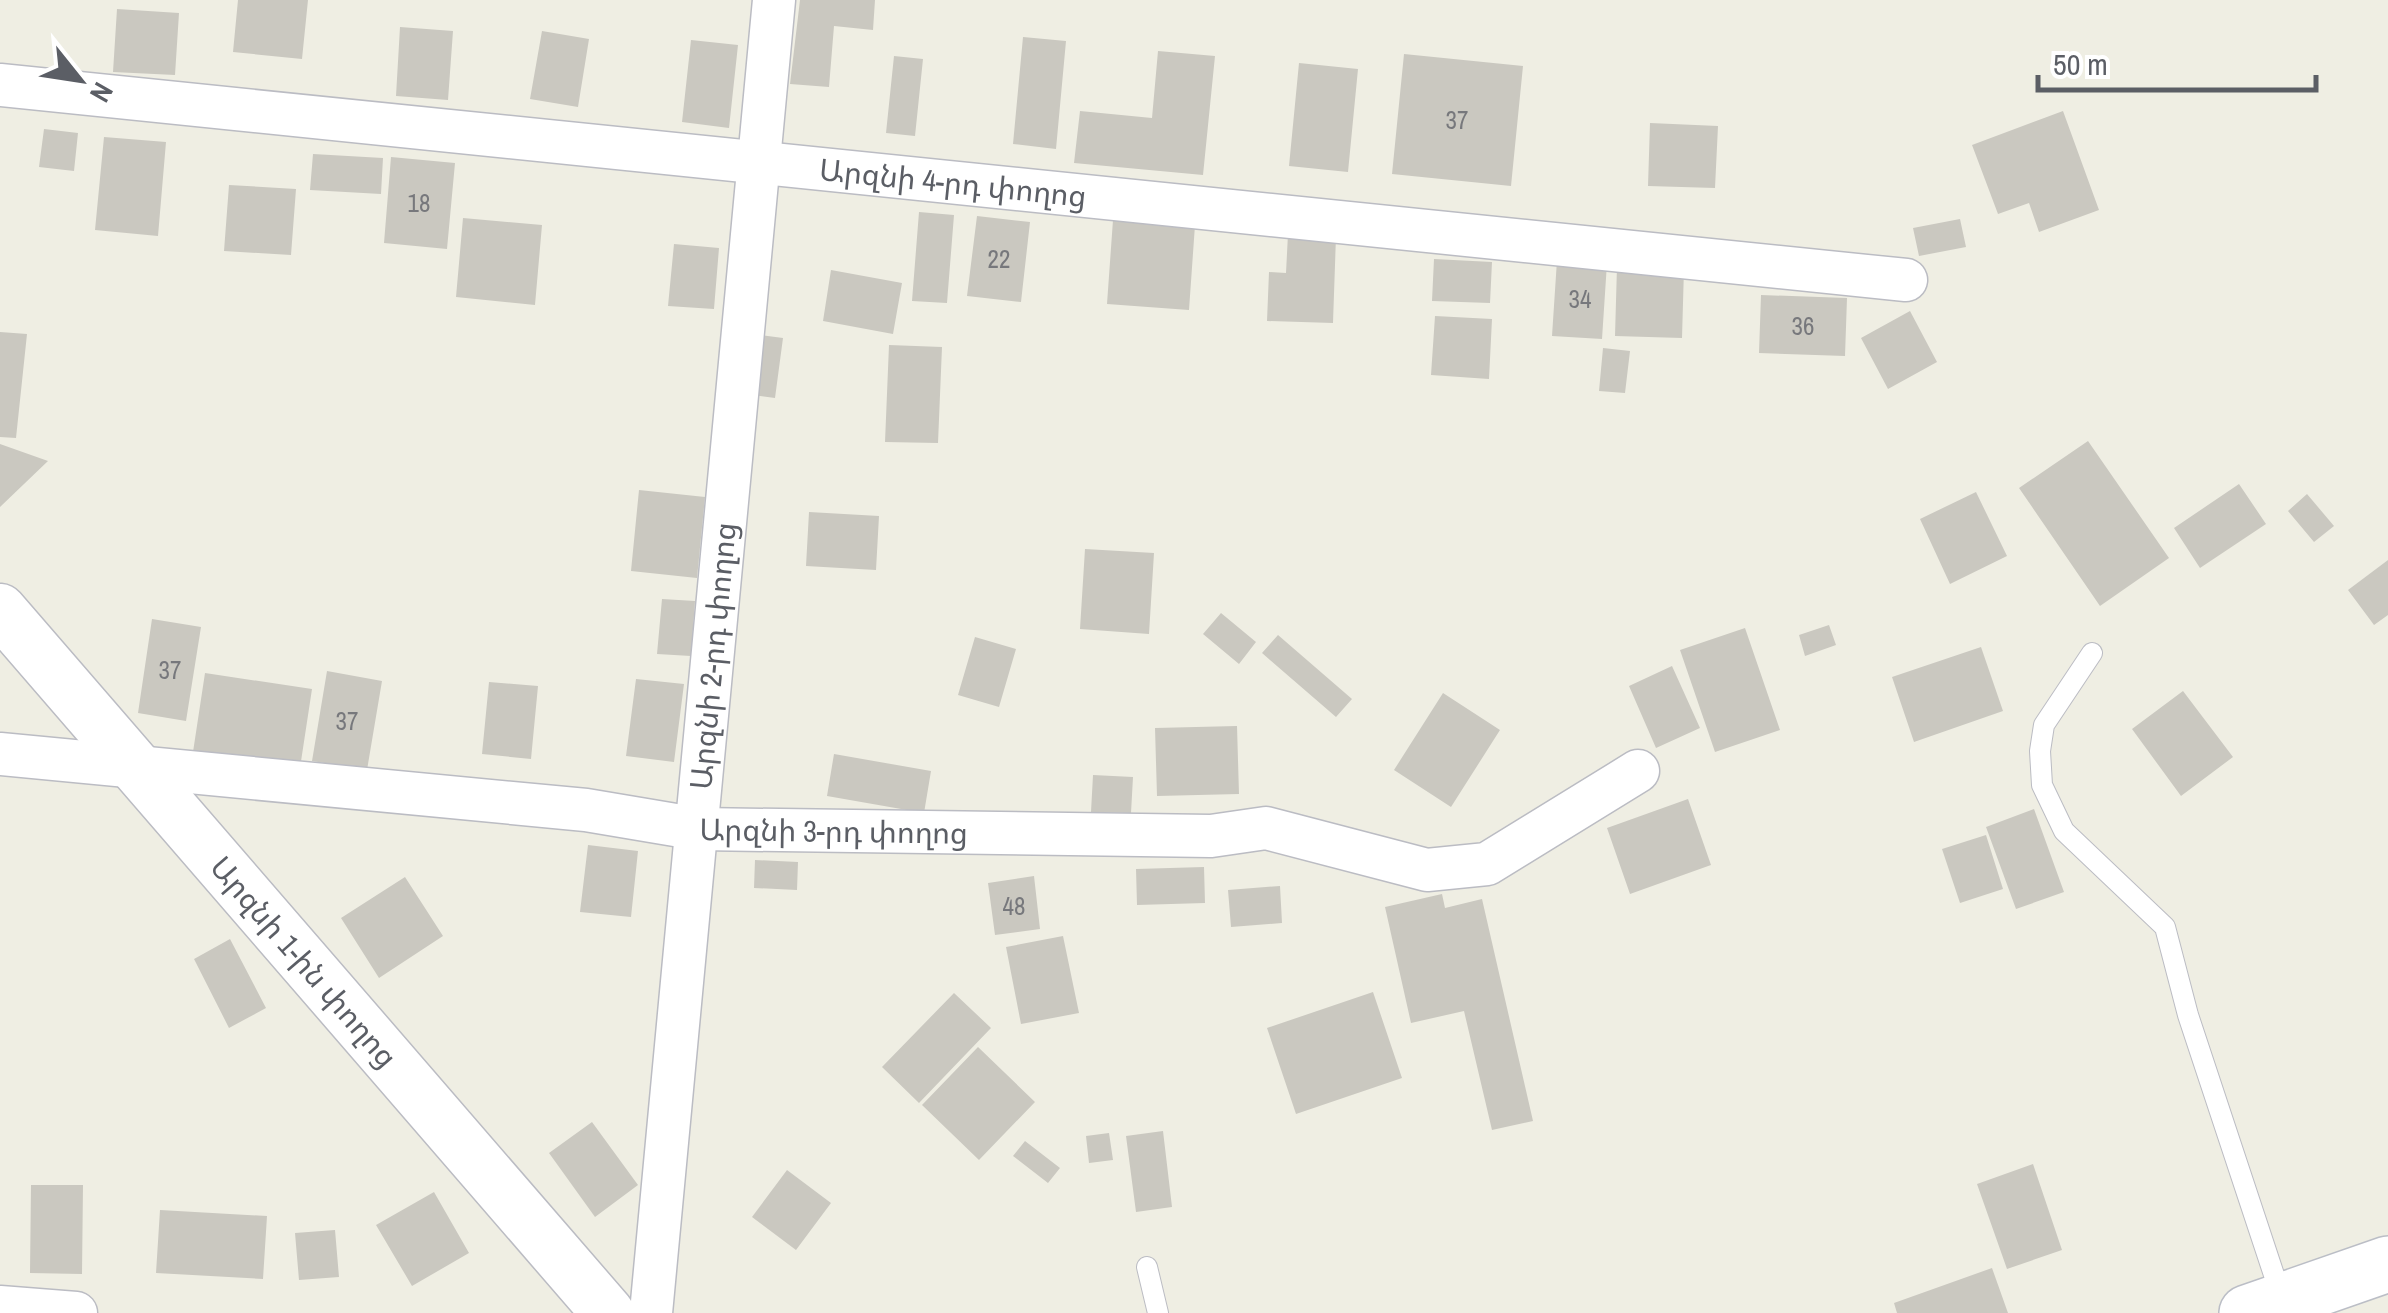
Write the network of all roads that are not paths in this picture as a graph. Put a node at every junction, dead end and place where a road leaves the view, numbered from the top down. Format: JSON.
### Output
{"nodes":[{"id":1,"x":774,"y":0,"type":"edge"},
{"id":2,"x":0,"y":85,"type":"edge"},
{"id":3,"x":758,"y":163,"type":"junction"},
{"id":4,"x":1906,"y":280,"type":"dead end"},
{"id":5,"x":0,"y":610,"type":"edge"},
{"id":6,"x":2092,"y":653,"type":"dead end"},
{"id":7,"x":0,"y":754,"type":"edge"},
{"id":8,"x":132,"y":765,"type":"junction"},
{"id":9,"x":1638,"y":771,"type":"dead end"},
{"id":10,"x":698,"y":829,"type":"junction"},
{"id":11,"x":2388,"y":1264,"type":"edge"},
{"id":12,"x":1147,"y":1267,"type":"dead end"},
{"id":13,"x":0,"y":1307,"type":"edge"},
{"id":14,"x":2265,"y":1307,"type":"edge"},
{"id":15,"x":76,"y":1313,"type":"edge"},
{"id":16,"x":608,"y":1313,"type":"edge"},
{"id":17,"x":651,"y":1313,"type":"edge"},
{"id":18,"x":1158,"y":1313,"type":"edge"}],
"edges":[{"from":1,"to":3,"type":"street","name":"Արզնի 2-րդ փողոց"},
{"from":2,"to":3,"type":"street","name":"Արզնի 4-րդ փողոց"},
{"from":3,"to":4,"type":"street","name":"Արզնի 4-րդ փողոց"},
{"from":3,"to":10,"type":"street","name":"Արզնի 2-րդ փողոց"},
{"from":5,"to":8,"type":"street","name":"Արզնի 1-ին փողոց"},
{"from":6,"to":14,"type":"lane"},
{"from":7,"to":8,"type":"street","name":"Արզնի 3-րդ փողոց"},
{"from":8,"to":10,"type":"street","name":"Արզնի 3-րդ փողոց"},
{"from":8,"to":16,"type":"street","name":"Արզնի 1-ին փողոց"},
{"from":9,"to":10,"type":"street","name":"Արզնի 3-րդ փողոց"},
{"from":10,"to":17,"type":"street","name":"Արզնի 2-րդ փողոց"},
{"from":11,"to":14,"type":"main road"},
{"from":12,"to":18,"type":"lane"},
{"from":13,"to":15,"type":"street"}]}
